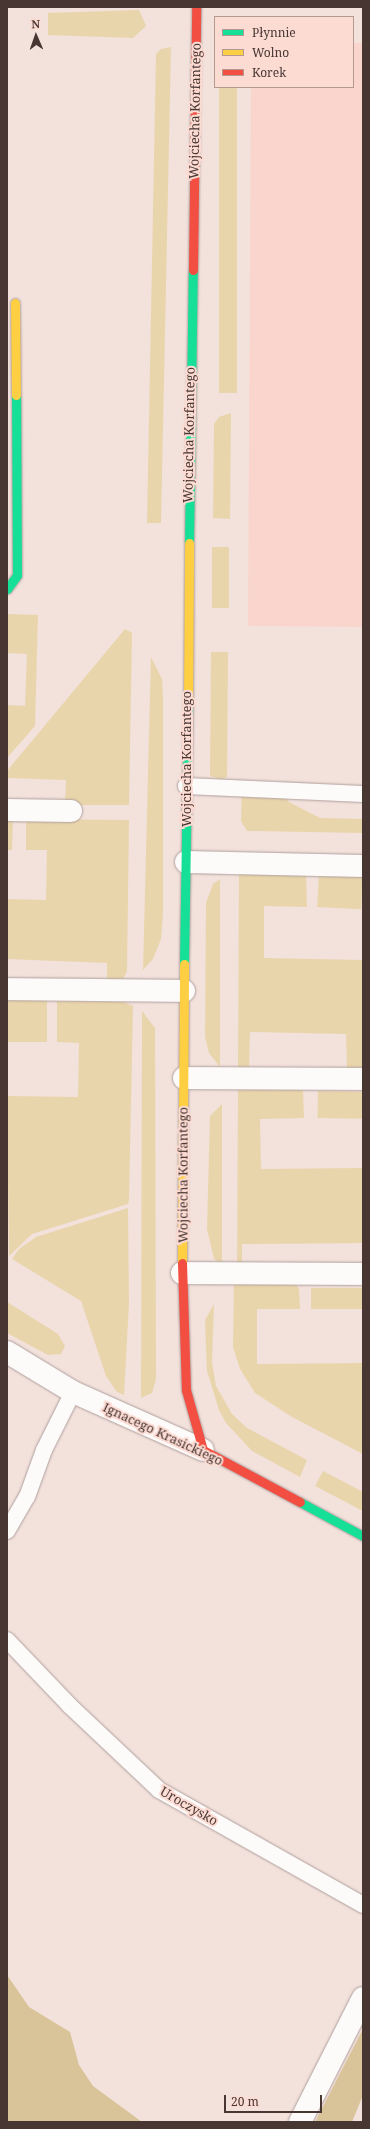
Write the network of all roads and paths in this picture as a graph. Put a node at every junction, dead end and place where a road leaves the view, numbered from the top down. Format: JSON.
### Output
{"nodes":[{"id":1,"x":196,"y":7,"type":"edge"},
{"id":2,"x":15,"y":303,"type":"dead end"},
{"id":3,"x":7,"y":589,"type":"edge"},
{"id":4,"x":186,"y":786,"type":"junction"},
{"id":5,"x":363,"y":794,"type":"edge"},
{"id":6,"x":7,"y":810,"type":"edge"},
{"id":7,"x":71,"y":811,"type":"dead end"},
{"id":8,"x":186,"y":862,"type":"junction"},
{"id":9,"x":363,"y":866,"type":"edge"},
{"id":10,"x":7,"y":989,"type":"edge"},
{"id":11,"x":184,"y":991,"type":"junction"},
{"id":12,"x":184,"y":1078,"type":"junction"},
{"id":13,"x":363,"y":1079,"type":"edge"},
{"id":14,"x":182,"y":1273,"type":"junction"},
{"id":15,"x":363,"y":1274,"type":"edge"},
{"id":16,"x":7,"y":1352,"type":"edge"},
{"id":17,"x":73,"y":1392,"type":"junction"},
{"id":18,"x":203,"y":1450,"type":"junction"},
{"id":19,"x":7,"y":1531,"type":"edge"},
{"id":20,"x":363,"y":1536,"type":"edge"},
{"id":21,"x":7,"y":1640,"type":"edge"},
{"id":22,"x":363,"y":1905,"type":"edge"},
{"id":23,"x":363,"y":1998,"type":"edge"},
{"id":24,"x":300,"y":2122,"type":"edge"}],
"edges":[{"from":1,"to":4,"type":"street","name":"Wojciecha Korfantego"},
{"from":2,"to":3,"type":"street"},
{"from":4,"to":5,"type":"lane"},
{"from":4,"to":8,"type":"street","name":"Wojciecha Korfantego"},
{"from":6,"to":7,"type":"street"},
{"from":8,"to":9,"type":"street"},
{"from":8,"to":11,"type":"street","name":"Wojciecha Korfantego"},
{"from":10,"to":11,"type":"street"},
{"from":11,"to":12,"type":"street","name":"Wojciecha Korfantego"},
{"from":12,"to":13,"type":"street"},
{"from":12,"to":14,"type":"street","name":"Wojciecha Korfantego"},
{"from":14,"to":15,"type":"street"},
{"from":14,"to":18,"type":"street","name":"Wojciecha Korfantego"},
{"from":16,"to":17,"type":"street","name":"Ignacego Krasickiego"},
{"from":17,"to":18,"type":"street","name":"Ignacego Krasickiego"},
{"from":17,"to":19,"type":"lane"},
{"from":18,"to":20,"type":"street","name":"Ignacego Krasickiego"},
{"from":21,"to":22,"type":"lane","name":"Uroczysko"},
{"from":23,"to":24,"type":"street"}]}
